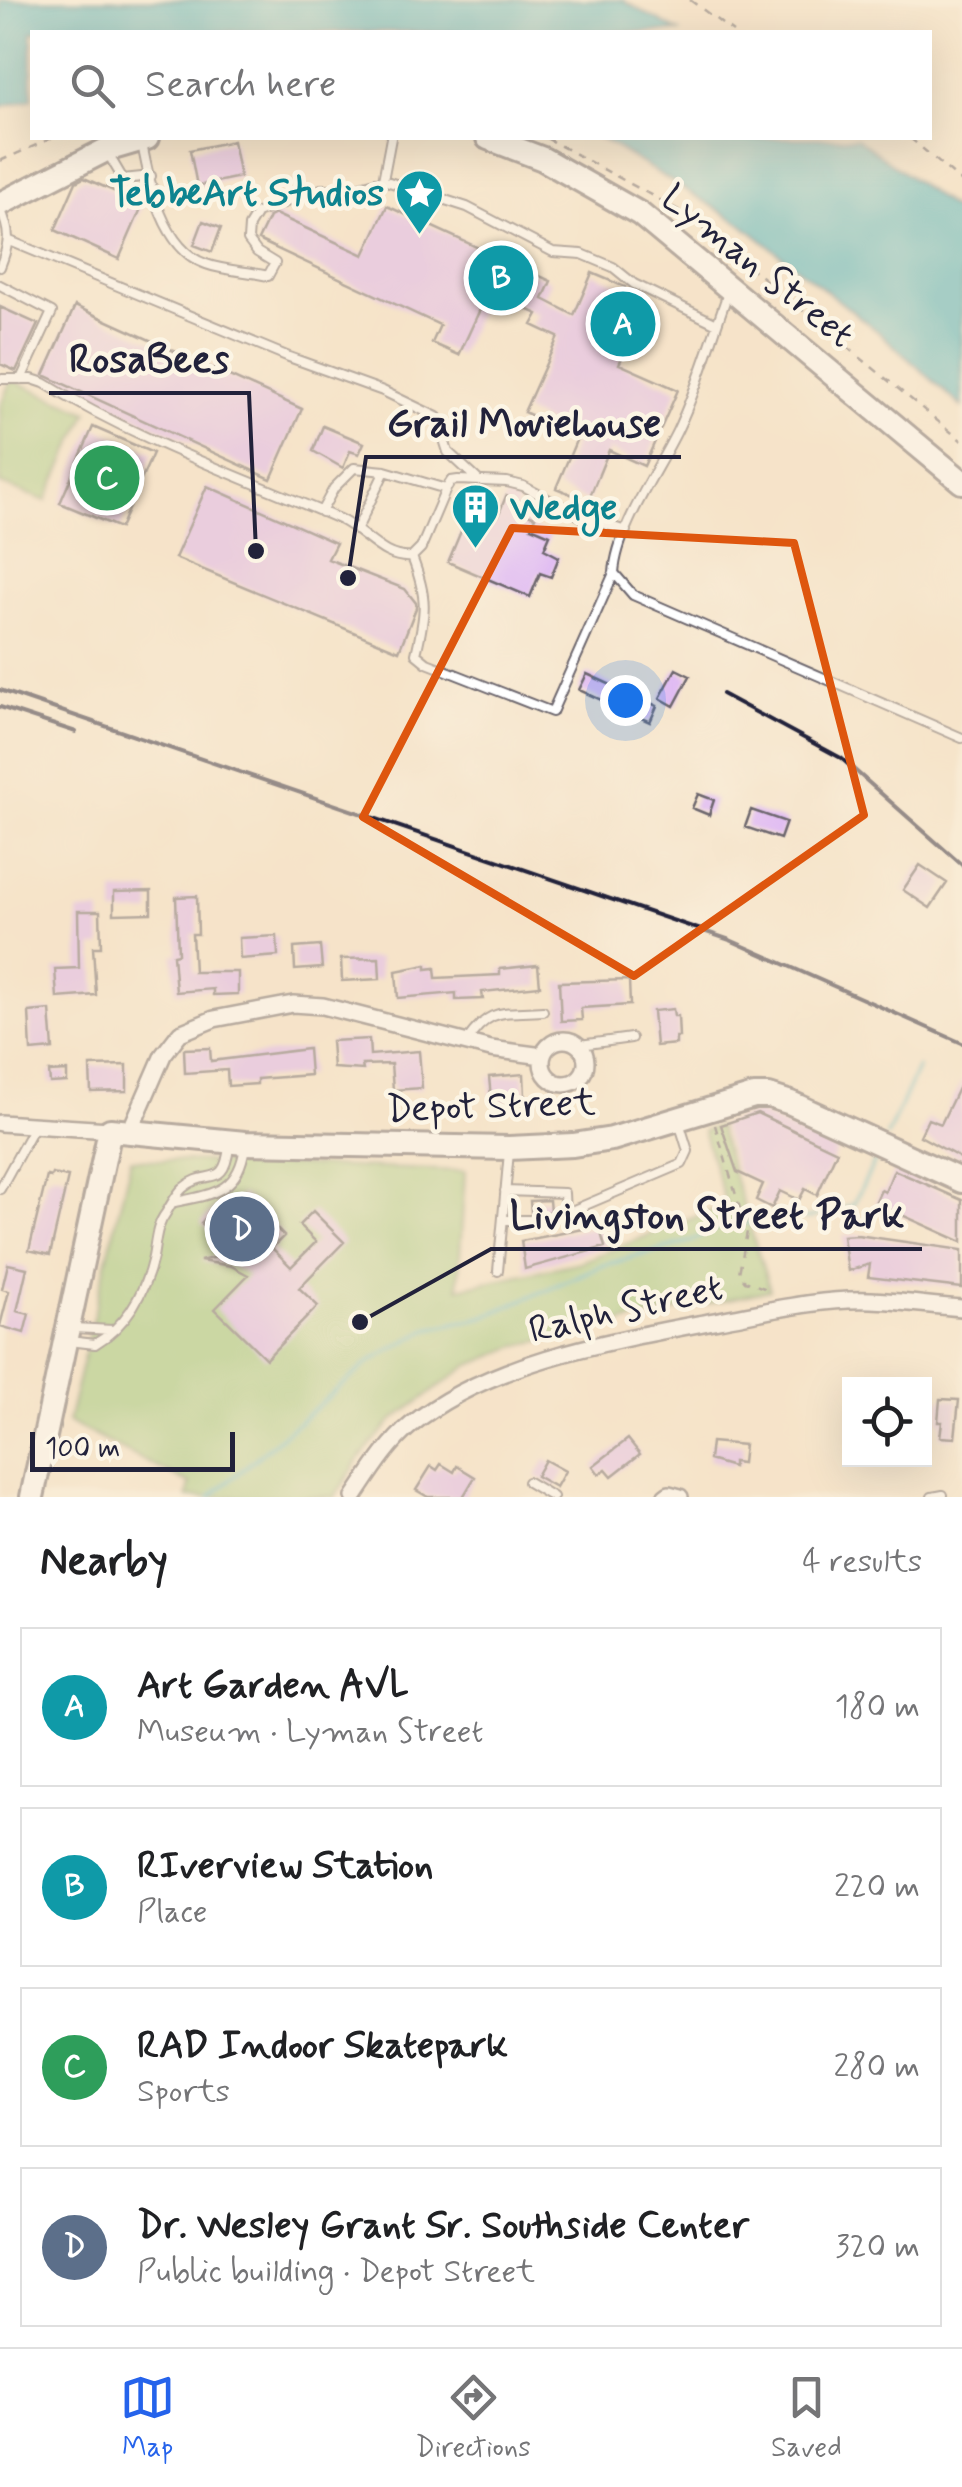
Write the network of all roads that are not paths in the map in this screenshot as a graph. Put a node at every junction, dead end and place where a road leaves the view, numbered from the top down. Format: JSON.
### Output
{"nodes":[{"id":1,"x":138,"y":140,"type":"edge"},
{"id":2,"x":144,"y":140,"type":"edge"},
{"id":3,"x":392,"y":140,"type":"edge"},
{"id":4,"x":494,"y":140,"type":"edge"},
{"id":5,"x":106,"y":150,"type":"junction"},
{"id":6,"x":150,"y":176,"type":"junction"},
{"id":7,"x":383,"y":180,"type":"junction"},
{"id":8,"x":0,"y":206,"type":"edge"},
{"id":9,"x":10,"y":241,"type":"junction"},
{"id":10,"x":0,"y":267,"type":"edge"},
{"id":11,"x":0,"y":286,"type":"edge"},
{"id":12,"x":729,"y":289,"type":"junction"},
{"id":13,"x":717,"y":324,"type":"junction"},
{"id":14,"x":22,"y":379,"type":"junction"},
{"id":15,"x":0,"y":380,"type":"edge"},
{"id":16,"x":386,"y":472,"type":"junction"},
{"id":17,"x":478,"y":480,"type":"junction"},
{"id":18,"x":962,"y":482,"type":"edge"},
{"id":19,"x":446,"y":490,"type":"junction"},
{"id":20,"x":321,"y":512,"type":"junction"},
{"id":21,"x":357,"y":529,"type":"junction"},
{"id":22,"x":626,"y":531,"type":"junction"},
{"id":23,"x":412,"y":558,"type":"junction"},
{"id":24,"x":614,"y":572,"type":"junction"},
{"id":25,"x":962,"y":738,"type":"edge"},
{"id":26,"x":543,"y":1011,"type":"dead end"},
{"id":27,"x":630,"y":1038,"type":"dead end"},
{"id":28,"x":466,"y":1042,"type":"junction"},
{"id":29,"x":580,"y":1045,"type":"junction"},
{"id":30,"x":543,"y":1056,"type":"junction"},
{"id":31,"x":678,"y":1121,"type":"junction"},
{"id":32,"x":0,"y":1122,"type":"edge"},
{"id":33,"x":35,"y":1125,"type":"junction"},
{"id":34,"x":120,"y":1130,"type":"junction"},
{"id":35,"x":238,"y":1142,"type":"junction"},
{"id":36,"x":509,"y":1148,"type":"junction"},
{"id":37,"x":962,"y":1181,"type":"edge"},
{"id":38,"x":0,"y":1189,"type":"edge"},
{"id":39,"x":505,"y":1192,"type":"junction"},
{"id":40,"x":175,"y":1202,"type":"junction"},
{"id":41,"x":566,"y":1214,"type":"junction"},
{"id":42,"x":502,"y":1220,"type":"junction"},
{"id":43,"x":498,"y":1271,"type":"dead end"},
{"id":44,"x":962,"y":1308,"type":"edge"},
{"id":45,"x":66,"y":1334,"type":"junction"},
{"id":46,"x":528,"y":1482,"type":"dead end"},
{"id":47,"x":32,"y":1497,"type":"edge"},
{"id":48,"x":354,"y":1497,"type":"edge"},
{"id":49,"x":552,"y":1497,"type":"edge"},
{"id":50,"x":665,"y":1497,"type":"edge"},
{"id":51,"x":680,"y":1497,"type":"edge"}],
"edges":[{"from":1,"to":5,"type":"street"},
{"from":2,"to":6,"type":"lane"},
{"from":3,"to":7,"type":"lane"},
{"from":4,"to":12,"type":"street","name":"Lyman Street"},
{"from":5,"to":6,"type":"lane"},
{"from":5,"to":8,"type":"street"},
{"from":6,"to":7,"type":"lane"},
{"from":7,"to":13,"type":"lane"},
{"from":8,"to":9,"type":"lane"},
{"from":9,"to":10,"type":"lane"},
{"from":9,"to":17,"type":"lane"},
{"from":11,"to":14,"type":"lane"},
{"from":12,"to":13,"type":"lane"},
{"from":12,"to":18,"type":"street","name":"Lyman Street"},
{"from":13,"to":22,"type":"lane"},
{"from":14,"to":15,"type":"lane"},
{"from":14,"to":20,"type":"lane"},
{"from":16,"to":19,"type":"lane"},
{"from":16,"to":20,"type":"lane"},
{"from":16,"to":21,"type":"lane"},
{"from":17,"to":19,"type":"lane"},
{"from":17,"to":22,"type":"lane"},
{"from":19,"to":23,"type":"lane"},
{"from":20,"to":21,"type":"lane"},
{"from":21,"to":23,"type":"lane"},
{"from":22,"to":24,"type":"lane"},
{"from":23,"to":24,"type":"lane"},
{"from":24,"to":25,"type":"lane"},
{"from":26,"to":28,"type":"lane"},
{"from":27,"to":29,"type":"lane"},
{"from":28,"to":30,"type":"street"},
{"from":28,"to":34,"type":"street"},
{"from":29,"to":30,"type":"street"},
{"from":29,"to":30,"type":"street"},
{"from":31,"to":36,"type":"street","name":"Depot Street"},
{"from":31,"to":37,"type":"street","name":"Depot Street"},
{"from":31,"to":41,"type":"lane"},
{"from":32,"to":33,"type":"street","name":"Depot Street"},
{"from":33,"to":34,"type":"street","name":"Depot Street"},
{"from":33,"to":38,"type":"lane"},
{"from":34,"to":35,"type":"street","name":"Depot Street"},
{"from":34,"to":45,"type":"street"},
{"from":35,"to":36,"type":"street","name":"Depot Street"},
{"from":35,"to":40,"type":"lane"},
{"from":35,"to":40,"type":"lane"},
{"from":36,"to":39,"type":"lane"},
{"from":39,"to":41,"type":"lane"},
{"from":39,"to":42,"type":"lane"},
{"from":40,"to":45,"type":"lane"},
{"from":41,"to":42,"type":"lane"},
{"from":42,"to":43,"type":"lane"},
{"from":44,"to":48,"type":"street","name":"Ralph Street"},
{"from":45,"to":47,"type":"street"},
{"from":46,"to":49,"type":"lane"},
{"from":50,"to":51,"type":"street"}]}
